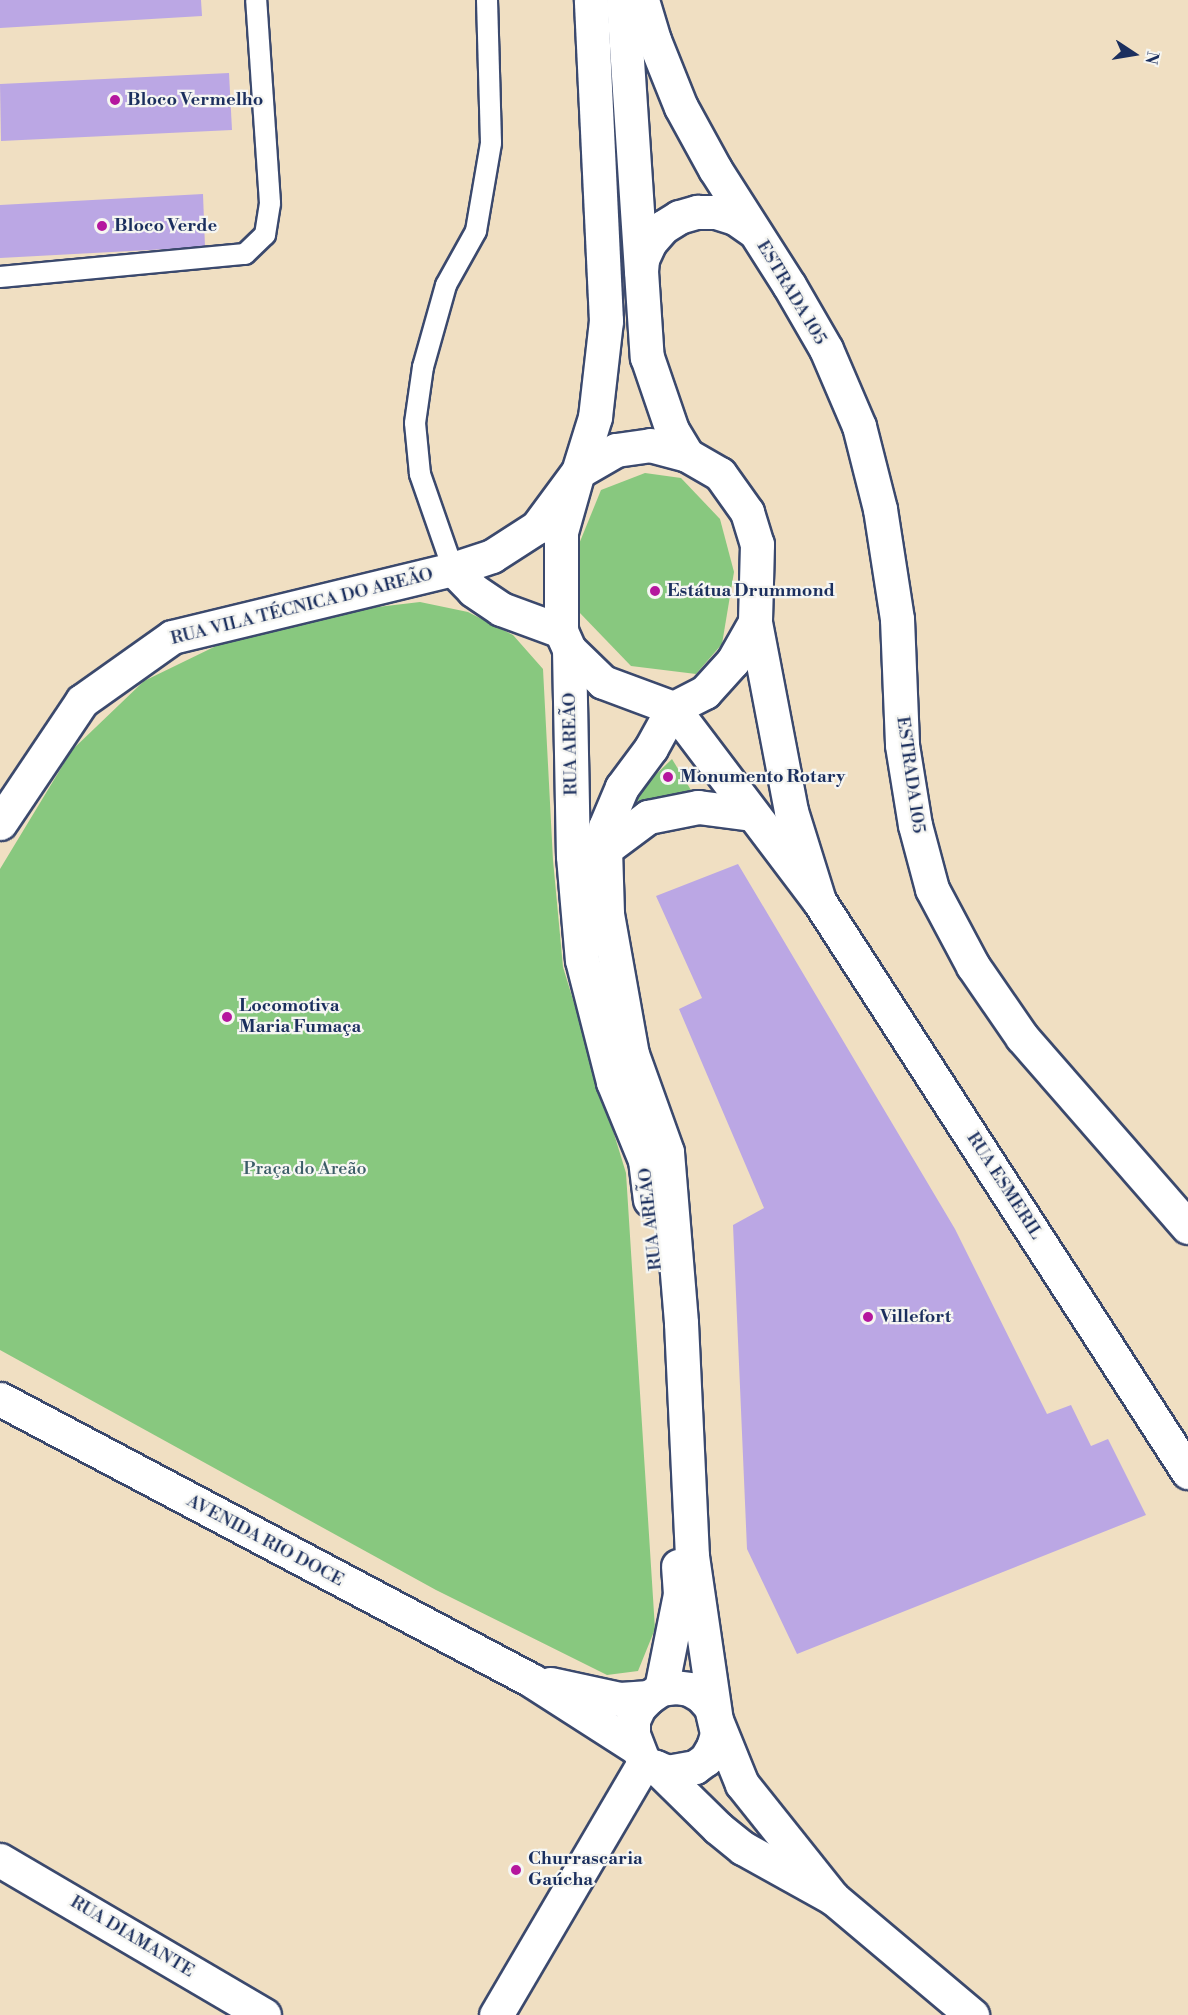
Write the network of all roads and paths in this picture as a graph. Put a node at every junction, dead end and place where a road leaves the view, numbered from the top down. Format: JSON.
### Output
{"nodes":[{"id":1,"x":256,"y":0,"type":"edge"},
{"id":2,"x":487,"y":0,"type":"edge"},
{"id":3,"x":591,"y":0,"type":"edge"},
{"id":4,"x":623,"y":0,"type":"edge"},
{"id":5,"x":642,"y":0,"type":"edge"},
{"id":6,"x":627,"y":92,"type":"junction"},
{"id":7,"x":595,"y":101,"type":"junction"},
{"id":8,"x":681,"y":108,"type":"junction"},
{"id":9,"x":752,"y":230,"type":"junction"},
{"id":10,"x":0,"y":278,"type":"edge"},
{"id":11,"x":640,"y":279,"type":"junction"},
{"id":12,"x":687,"y":455,"type":"junction"},
{"id":13,"x":578,"y":472,"type":"junction"},
{"id":14,"x":453,"y":569,"type":"junction"},
{"id":15,"x":754,"y":622,"type":"junction"},
{"id":16,"x":565,"y":640,"type":"junction"},
{"id":17,"x":673,"y":708,"type":"junction"},
{"id":18,"x":752,"y":813,"type":"junction"},
{"id":19,"x":0,"y":823,"type":"edge"},
{"id":20,"x":605,"y":849,"type":"junction"},
{"id":21,"x":819,"y":901,"type":"junction"},
{"id":22,"x":1188,"y":1227,"type":"edge"},
{"id":23,"x":0,"y":1399,"type":"edge"},
{"id":24,"x":1188,"y":1472,"type":"edge"},
{"id":25,"x":531,"y":1680,"type":"junction"},
{"id":26,"x":655,"y":1693,"type":"junction"},
{"id":27,"x":716,"y":1720,"type":"junction"},
{"id":28,"x":646,"y":1759,"type":"junction"},
{"id":29,"x":0,"y":1860,"type":"edge"},
{"id":30,"x":833,"y":1898,"type":"junction"},
{"id":31,"x":264,"y":2015,"type":"edge"},
{"id":32,"x":496,"y":2015,"type":"edge"},
{"id":33,"x":972,"y":2015,"type":"edge"}],
"edges":[{"from":1,"to":10,"type":"lane"},
{"from":2,"to":14,"type":"lane"},
{"from":3,"to":7,"type":"street","name":"RUA AREÃO"},
{"from":4,"to":6,"type":"street"},
{"from":5,"to":8,"type":"street","name":"ESTRADA 105"},
{"from":6,"to":7,"type":"street"},
{"from":6,"to":8,"type":"street"},
{"from":6,"to":11,"type":"street"},
{"from":7,"to":13,"type":"street","name":"RUA AREÃO"},
{"from":8,"to":9,"type":"street","name":"ESTRADA 105"},
{"from":9,"to":11,"type":"street","name":"ESTRADA 105"},
{"from":9,"to":22,"type":"street","name":"ESTRADA 105"},
{"from":11,"to":12,"type":"street"},
{"from":12,"to":13,"type":"street"},
{"from":12,"to":15,"type":"street"},
{"from":13,"to":14,"type":"street"},
{"from":13,"to":16,"type":"street","name":"RUA AREÃO"},
{"from":14,"to":16,"type":"street","name":"RUA VILA TÉCNICA DO AREÃO"},
{"from":14,"to":19,"type":"street","name":"RUA VILA TÉCNICA DO AREÃO"},
{"from":15,"to":17,"type":"street"},
{"from":15,"to":21,"type":"street"},
{"from":16,"to":17,"type":"street"},
{"from":16,"to":26,"type":"street","name":"RUA AREÃO"},
{"from":17,"to":18,"type":"street"},
{"from":17,"to":20,"type":"street","name":"RUA AREÃO"},
{"from":18,"to":20,"type":"street"},
{"from":18,"to":21,"type":"street"},
{"from":20,"to":27,"type":"street","name":"RUA AREÃO"},
{"from":21,"to":24,"type":"street","name":"RUA ESMERIL"},
{"from":23,"to":25,"type":"street","name":"AVENIDA RIO DOCE"},
{"from":25,"to":26,"type":"street","name":"AVENIDA RIO DOCE"},
{"from":25,"to":28,"type":"street","name":"AVENIDA RIO DOCE"},
{"from":26,"to":27,"type":"street"},
{"from":26,"to":28,"type":"street"},
{"from":27,"to":28,"type":"street"},
{"from":27,"to":30,"type":"street"},
{"from":28,"to":30,"type":"street"},
{"from":28,"to":32,"type":"street"},
{"from":29,"to":31,"type":"street","name":"RUA DIAMANTE"},
{"from":30,"to":33,"type":"street"}]}
